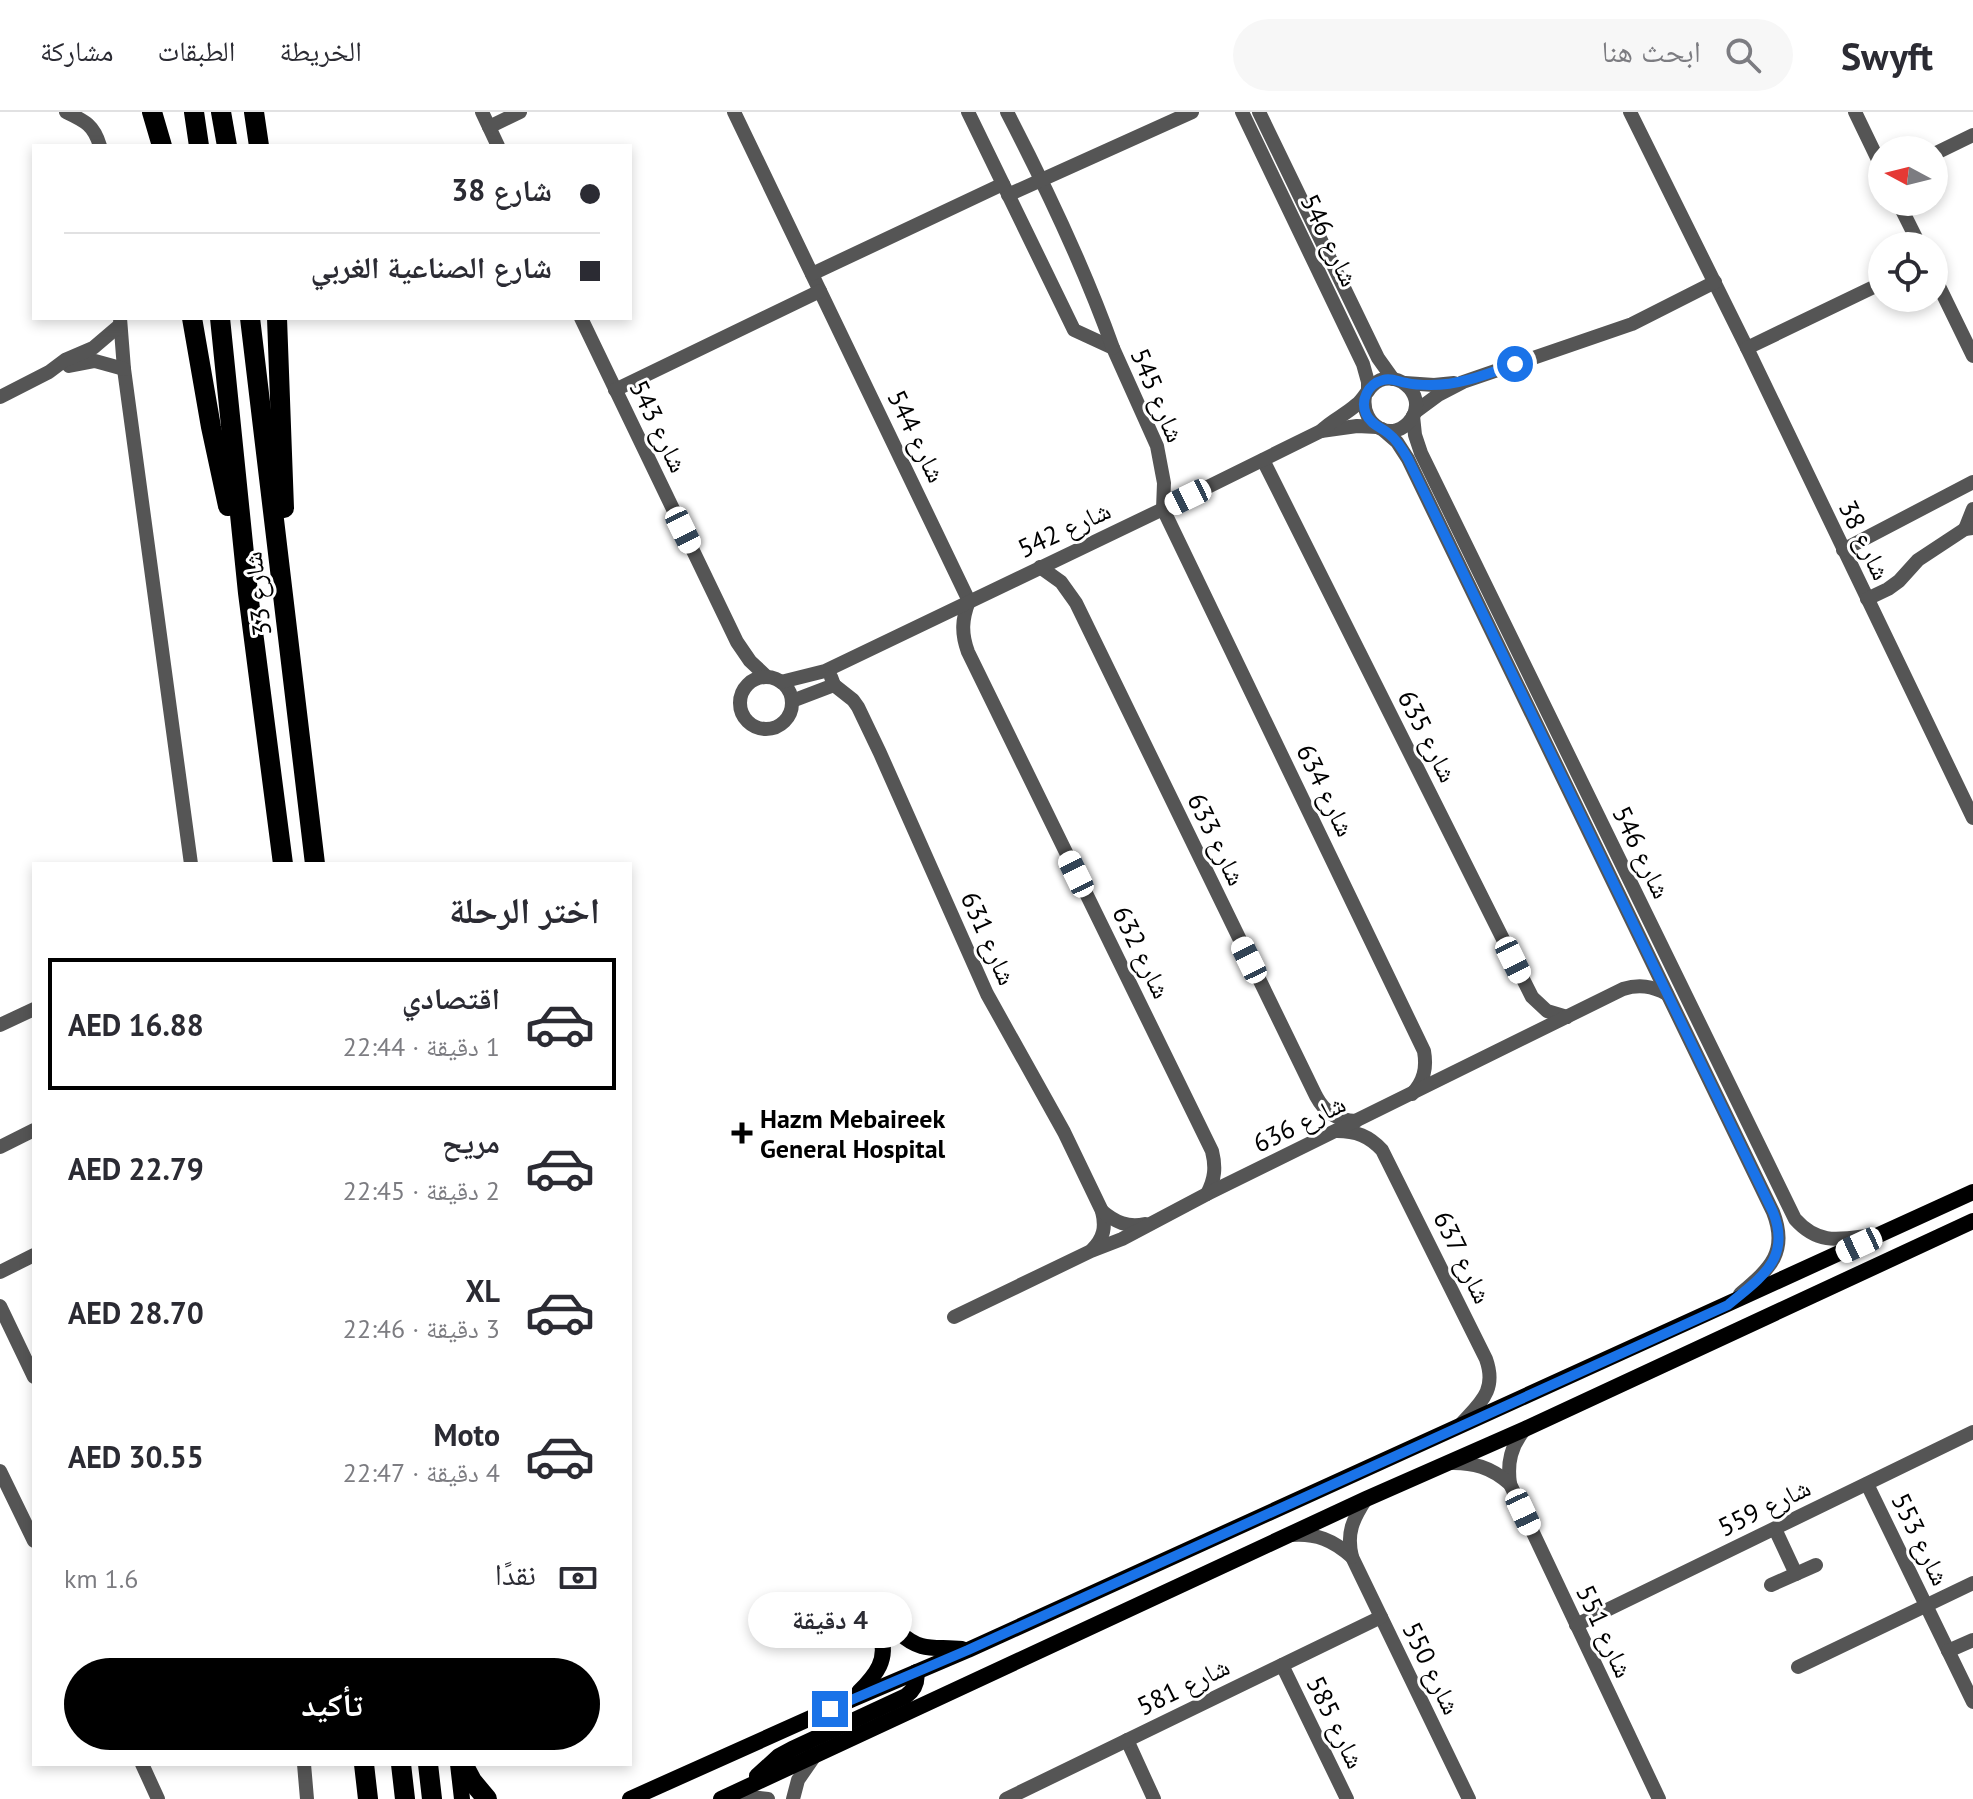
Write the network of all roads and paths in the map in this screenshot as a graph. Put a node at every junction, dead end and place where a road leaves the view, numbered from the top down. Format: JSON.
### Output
{"nodes":[{"id":1,"x":66,"y":112,"type":"edge"},
{"id":2,"x":155,"y":112,"type":"edge"},
{"id":3,"x":194,"y":112,"type":"edge"},
{"id":4,"x":221,"y":112,"type":"edge"},
{"id":5,"x":254,"y":112,"type":"edge"},
{"id":6,"x":482,"y":112,"type":"edge"},
{"id":7,"x":520,"y":112,"type":"edge"},
{"id":8,"x":734,"y":112,"type":"edge"},
{"id":9,"x":968,"y":112,"type":"edge"},
{"id":10,"x":1007,"y":112,"type":"edge"},
{"id":11,"x":1192,"y":112,"type":"edge"},
{"id":12,"x":1242,"y":112,"type":"edge"},
{"id":13,"x":1259,"y":112,"type":"edge"},
{"id":14,"x":1630,"y":112,"type":"edge"},
{"id":15,"x":1855,"y":112,"type":"edge"},
{"id":16,"x":489,"y":127,"type":"junction"},
{"id":17,"x":1973,"y":135,"type":"edge"},
{"id":18,"x":1868,"y":139,"type":"edge"},
{"id":19,"x":99,"y":144,"type":"edge"},
{"id":20,"x":161,"y":144,"type":"edge"},
{"id":21,"x":199,"y":144,"type":"edge"},
{"id":22,"x":227,"y":144,"type":"edge"},
{"id":23,"x":259,"y":144,"type":"edge"},
{"id":24,"x":497,"y":144,"type":"edge"},
{"id":25,"x":1948,"y":147,"type":"edge"},
{"id":26,"x":1042,"y":179,"type":"junction"},
{"id":27,"x":1006,"y":189,"type":"junction"},
{"id":28,"x":812,"y":274,"type":"junction"},
{"id":29,"x":1715,"y":282,"type":"junction"},
{"id":30,"x":1868,"y":290,"type":"edge"},
{"id":31,"x":820,"y":291,"type":"junction"},
{"id":32,"x":1948,"y":305,"type":"edge"},
{"id":33,"x":192,"y":320,"type":"edge"},
{"id":34,"x":220,"y":320,"type":"edge"},
{"id":35,"x":250,"y":320,"type":"edge"},
{"id":36,"x":277,"y":320,"type":"edge"},
{"id":37,"x":582,"y":320,"type":"edge"},
{"id":38,"x":120,"y":321,"type":"edge"},
{"id":39,"x":1113,"y":348,"type":"junction"},
{"id":40,"x":1747,"y":348,"type":"junction"},
{"id":41,"x":1973,"y":356,"type":"edge"},
{"id":42,"x":124,"y":369,"type":"junction"},
{"id":43,"x":49,"y":372,"type":"junction"},
{"id":44,"x":1399,"y":381,"type":"junction"},
{"id":45,"x":1463,"y":382,"type":"junction"},
{"id":46,"x":615,"y":390,"type":"junction"},
{"id":47,"x":1367,"y":393,"type":"junction"},
{"id":48,"x":0,"y":397,"type":"edge"},
{"id":49,"x":1414,"y":414,"type":"junction"},
{"id":50,"x":1380,"y":428,"type":"junction"},
{"id":51,"x":1321,"y":431,"type":"junction"},
{"id":52,"x":1263,"y":460,"type":"junction"},
{"id":53,"x":1973,"y":482,"type":"edge"},
{"id":54,"x":1163,"y":509,"type":"junction"},
{"id":55,"x":1973,"y":509,"type":"edge"},
{"id":56,"x":1969,"y":528,"type":"edge"},
{"id":57,"x":1843,"y":550,"type":"junction"},
{"id":58,"x":1040,"y":567,"type":"junction"},
{"id":59,"x":283,"y":592,"type":"junction"},
{"id":60,"x":248,"y":593,"type":"junction"},
{"id":61,"x":1867,"y":599,"type":"junction"},
{"id":62,"x":969,"y":601,"type":"junction"},
{"id":63,"x":827,"y":669,"type":"junction"},
{"id":64,"x":774,"y":680,"type":"junction"},
{"id":65,"x":834,"y":685,"type":"junction"},
{"id":66,"x":792,"y":701,"type":"junction"},
{"id":67,"x":1973,"y":818,"type":"edge"},
{"id":68,"x":191,"y":862,"type":"edge"},
{"id":69,"x":283,"y":862,"type":"edge"},
{"id":70,"x":315,"y":862,"type":"edge"},
{"id":71,"x":1667,"y":994,"type":"junction"},
{"id":72,"x":32,"y":1010,"type":"edge"},
{"id":73,"x":1567,"y":1017,"type":"junction"},
{"id":74,"x":0,"y":1025,"type":"edge"},
{"id":75,"x":1412,"y":1094,"type":"junction"},
{"id":76,"x":1357,"y":1121,"type":"junction"},
{"id":77,"x":32,"y":1131,"type":"edge"},
{"id":78,"x":1337,"y":1131,"type":"junction"},
{"id":79,"x":0,"y":1147,"type":"edge"},
{"id":80,"x":1973,"y":1192,"type":"edge"},
{"id":81,"x":1207,"y":1194,"type":"junction"},
{"id":82,"x":1102,"y":1211,"type":"junction"},
{"id":83,"x":1973,"y":1221,"type":"edge"},
{"id":84,"x":1150,"y":1223,"type":"junction"},
{"id":85,"x":1885,"y":1233,"type":"junction"},
{"id":86,"x":1091,"y":1251,"type":"junction"},
{"id":87,"x":32,"y":1256,"type":"edge"},
{"id":88,"x":0,"y":1272,"type":"edge"},
{"id":89,"x":1728,"y":1305,"type":"junction"},
{"id":90,"x":0,"y":1306,"type":"edge"},
{"id":91,"x":954,"y":1317,"type":"dead end"},
{"id":92,"x":32,"y":1373,"type":"edge"},
{"id":93,"x":1457,"y":1428,"type":"junction"},
{"id":94,"x":1525,"y":1429,"type":"junction"},
{"id":95,"x":1973,"y":1432,"type":"edge"},
{"id":96,"x":1445,"y":1463,"type":"junction"},
{"id":97,"x":0,"y":1471,"type":"edge"},
{"id":98,"x":1510,"y":1484,"type":"junction"},
{"id":99,"x":1867,"y":1484,"type":"junction"},
{"id":100,"x":1366,"y":1499,"type":"junction"},
{"id":101,"x":1775,"y":1529,"type":"junction"},
{"id":102,"x":1288,"y":1536,"type":"junction"},
{"id":103,"x":32,"y":1537,"type":"edge"},
{"id":104,"x":1352,"y":1557,"type":"junction"},
{"id":105,"x":1816,"y":1565,"type":"dead end"},
{"id":106,"x":1796,"y":1574,"type":"junction"},
{"id":107,"x":1973,"y":1583,"type":"edge"},
{"id":108,"x":1771,"y":1585,"type":"dead end"},
{"id":109,"x":871,"y":1603,"type":"dead end"},
{"id":110,"x":1926,"y":1605,"type":"junction"},
{"id":111,"x":1381,"y":1617,"type":"junction"},
{"id":112,"x":1576,"y":1625,"type":"junction"},
{"id":113,"x":900,"y":1633,"type":"dead end"},
{"id":114,"x":1973,"y":1640,"type":"edge"},
{"id":115,"x":968,"y":1650,"type":"junction"},
{"id":116,"x":1948,"y":1651,"type":"junction"},
{"id":117,"x":1282,"y":1665,"type":"junction"},
{"id":118,"x":1798,"y":1667,"type":"dead end"},
{"id":119,"x":912,"y":1679,"type":"junction"},
{"id":120,"x":853,"y":1699,"type":"junction"},
{"id":121,"x":1973,"y":1702,"type":"edge"},
{"id":122,"x":926,"y":1703,"type":"junction"},
{"id":123,"x":1127,"y":1740,"type":"junction"},
{"id":124,"x":817,"y":1753,"type":"junction"},
{"id":125,"x":143,"y":1766,"type":"edge"},
{"id":126,"x":304,"y":1766,"type":"edge"},
{"id":127,"x":364,"y":1766,"type":"edge"},
{"id":128,"x":401,"y":1766,"type":"edge"},
{"id":129,"x":428,"y":1766,"type":"edge"},
{"id":130,"x":461,"y":1766,"type":"edge"},
{"id":131,"x":462,"y":1766,"type":"edge"},
{"id":132,"x":744,"y":1788,"type":"junction"},
{"id":133,"x":723,"y":1798,"type":"edge"},
{"id":134,"x":158,"y":1799,"type":"edge"},
{"id":135,"x":307,"y":1799,"type":"edge"},
{"id":136,"x":368,"y":1799,"type":"edge"},
{"id":137,"x":405,"y":1799,"type":"edge"},
{"id":138,"x":432,"y":1799,"type":"edge"},
{"id":139,"x":462,"y":1799,"type":"edge"},
{"id":140,"x":487,"y":1799,"type":"edge"},
{"id":141,"x":630,"y":1799,"type":"edge"},
{"id":142,"x":768,"y":1799,"type":"edge"},
{"id":143,"x":793,"y":1799,"type":"edge"},
{"id":144,"x":1006,"y":1799,"type":"edge"},
{"id":145,"x":1154,"y":1799,"type":"edge"},
{"id":146,"x":1347,"y":1799,"type":"edge"},
{"id":147,"x":1469,"y":1799,"type":"edge"},
{"id":148,"x":1659,"y":1799,"type":"edge"}],
"edges":[{"from":1,"to":19,"type":"street"},
{"from":2,"to":20,"type":"highway"},
{"from":3,"to":21,"type":"highway"},
{"from":4,"to":22,"type":"highway"},
{"from":5,"to":23,"type":"highway"},
{"from":6,"to":16,"type":"street"},
{"from":7,"to":16,"type":"street"},
{"from":8,"to":28,"type":"street","name":"شارع 544"},
{"from":9,"to":27,"type":"street","name":"شارع 545"},
{"from":10,"to":26,"type":"street"},
{"from":11,"to":26,"type":"street"},
{"from":12,"to":47,"type":"street","name":"شارع 546"},
{"from":13,"to":44,"type":"street","name":"شارع 546"},
{"from":14,"to":29,"type":"street","name":"شارع 38"},
{"from":15,"to":18,"type":"street"},
{"from":16,"to":24,"type":"street"},
{"from":17,"to":25,"type":"street"},
{"from":26,"to":27,"type":"street"},
{"from":26,"to":39,"type":"street"},
{"from":27,"to":28,"type":"street"},
{"from":27,"to":39,"type":"street","name":"شارع 545"},
{"from":28,"to":31,"type":"street","name":"شارع 544"},
{"from":29,"to":40,"type":"street","name":"شارع 38"},
{"from":29,"to":45,"type":"street"},
{"from":30,"to":40,"type":"street"},
{"from":31,"to":46,"type":"street"},
{"from":31,"to":62,"type":"street","name":"شارع 544"},
{"from":32,"to":41,"type":"street"},
{"from":33,"to":60,"type":"highway"},
{"from":34,"to":60,"type":"highway","name":"شارع 33"},
{"from":35,"to":59,"type":"highway","name":"شارع 33"},
{"from":36,"to":59,"type":"highway"},
{"from":37,"to":46,"type":"street","name":"شارع 543"},
{"from":38,"to":42,"type":"street"},
{"from":38,"to":43,"type":"street"},
{"from":39,"to":54,"type":"street","name":"شارع 545"},
{"from":40,"to":57,"type":"street","name":"شارع 38"},
{"from":42,"to":43,"type":"street"},
{"from":42,"to":68,"type":"street"},
{"from":43,"to":48,"type":"street"},
{"from":44,"to":45,"type":"street"},
{"from":44,"to":47,"type":"street"},
{"from":44,"to":49,"type":"street"},
{"from":45,"to":49,"type":"street"},
{"from":46,"to":64,"type":"street","name":"شارع 543"},
{"from":47,"to":50,"type":"street"},
{"from":47,"to":51,"type":"street","name":"شارع 542"},
{"from":49,"to":50,"type":"street"},
{"from":49,"to":85,"type":"street","name":"شارع 546"},
{"from":50,"to":51,"type":"street","name":"شارع 542"},
{"from":50,"to":71,"type":"street","name":"شارع 546"},
{"from":51,"to":52,"type":"street","name":"شارع 542"},
{"from":52,"to":54,"type":"street","name":"شارع 542"},
{"from":52,"to":73,"type":"street","name":"شارع 635"},
{"from":53,"to":57,"type":"street"},
{"from":54,"to":58,"type":"street","name":"شارع 542"},
{"from":54,"to":75,"type":"street","name":"شارع 634"},
{"from":55,"to":56,"type":"street"},
{"from":56,"to":61,"type":"street"},
{"from":57,"to":61,"type":"street","name":"شارع 38"},
{"from":58,"to":62,"type":"street","name":"شارع 542"},
{"from":58,"to":76,"type":"street","name":"شارع 633"},
{"from":59,"to":70,"type":"highway","name":"شارع 33"},
{"from":60,"to":69,"type":"highway","name":"شارع 33"},
{"from":61,"to":67,"type":"street","name":"شارع 38"},
{"from":62,"to":63,"type":"street","name":"شارع 542"},
{"from":62,"to":81,"type":"street","name":"شارع 632"},
{"from":63,"to":64,"type":"street","name":"شارع 542"},
{"from":63,"to":65,"type":"street"},
{"from":64,"to":66,"type":"street"},
{"from":64,"to":66,"type":"street"},
{"from":65,"to":66,"type":"street"},
{"from":65,"to":82,"type":"street","name":"شارع 631"},
{"from":71,"to":73,"type":"street","name":"شارع 636"},
{"from":71,"to":89,"type":"street","name":"شارع 546"},
{"from":72,"to":74,"type":"street"},
{"from":73,"to":75,"type":"street","name":"شارع 636"},
{"from":75,"to":76,"type":"street","name":"شارع 636"},
{"from":76,"to":78,"type":"street","name":"شارع 636"},
{"from":77,"to":79,"type":"street"},
{"from":78,"to":81,"type":"street","name":"شارع 636"},
{"from":78,"to":93,"type":"street","name":"شارع 637"},
{"from":80,"to":85,"type":"main road"},
{"from":81,"to":84,"type":"street","name":"شارع 636"},
{"from":82,"to":84,"type":"street"},
{"from":82,"to":86,"type":"street"},
{"from":83,"to":94,"type":"main road"},
{"from":84,"to":86,"type":"street","name":"شارع 636"},
{"from":85,"to":89,"type":"main road"},
{"from":86,"to":91,"type":"street","name":"شارع 636"},
{"from":87,"to":88,"type":"street"},
{"from":89,"to":93,"type":"main road"},
{"from":90,"to":92,"type":"street"},
{"from":93,"to":115,"type":"main road"},
{"from":94,"to":96,"type":"main road"},
{"from":94,"to":98,"type":"street"},
{"from":95,"to":99,"type":"street","name":"شارع 559"},
{"from":96,"to":98,"type":"street"},
{"from":96,"to":100,"type":"main road"},
{"from":97,"to":103,"type":"street"},
{"from":98,"to":112,"type":"street","name":"شارع 551"},
{"from":99,"to":101,"type":"street","name":"شارع 559"},
{"from":99,"to":110,"type":"street","name":"شارع 553"},
{"from":100,"to":102,"type":"main road"},
{"from":100,"to":104,"type":"street","name":"شارع 550"},
{"from":101,"to":106,"type":"street"},
{"from":101,"to":112,"type":"street","name":"شارع 559"},
{"from":102,"to":104,"type":"street"},
{"from":102,"to":122,"type":"main road"},
{"from":104,"to":111,"type":"street","name":"شارع 550"},
{"from":105,"to":106,"type":"street"},
{"from":106,"to":108,"type":"street"},
{"from":107,"to":110,"type":"street"},
{"from":109,"to":120,"type":"main road"},
{"from":110,"to":116,"type":"street","name":"شارع 553"},
{"from":110,"to":118,"type":"street"},
{"from":111,"to":117,"type":"street","name":"شارع 581"},
{"from":111,"to":147,"type":"street","name":"شارع 550"},
{"from":112,"to":148,"type":"street","name":"شارع 551"},
{"from":113,"to":115,"type":"main road"},
{"from":114,"to":116,"type":"street"},
{"from":115,"to":119,"type":"main road"},
{"from":116,"to":121,"type":"street","name":"شارع 553"},
{"from":117,"to":123,"type":"street","name":"شارع 581"},
{"from":117,"to":146,"type":"street","name":"شارع 585"},
{"from":119,"to":120,"type":"main road"},
{"from":119,"to":122,"type":"main road"},
{"from":119,"to":132,"type":"main road"},
{"from":120,"to":141,"type":"main road"},
{"from":122,"to":124,"type":"main road"},
{"from":123,"to":144,"type":"street","name":"شارع 581"},
{"from":123,"to":145,"type":"street"},
{"from":124,"to":132,"type":"main road"},
{"from":124,"to":143,"type":"street"},
{"from":125,"to":134,"type":"street"},
{"from":126,"to":135,"type":"street"},
{"from":127,"to":136,"type":"highway"},
{"from":128,"to":137,"type":"highway"},
{"from":129,"to":138,"type":"highway"},
{"from":130,"to":139,"type":"main road"},
{"from":131,"to":140,"type":"highway"},
{"from":132,"to":133,"type":"main road"},
{"from":133,"to":142,"type":"street"}]}
